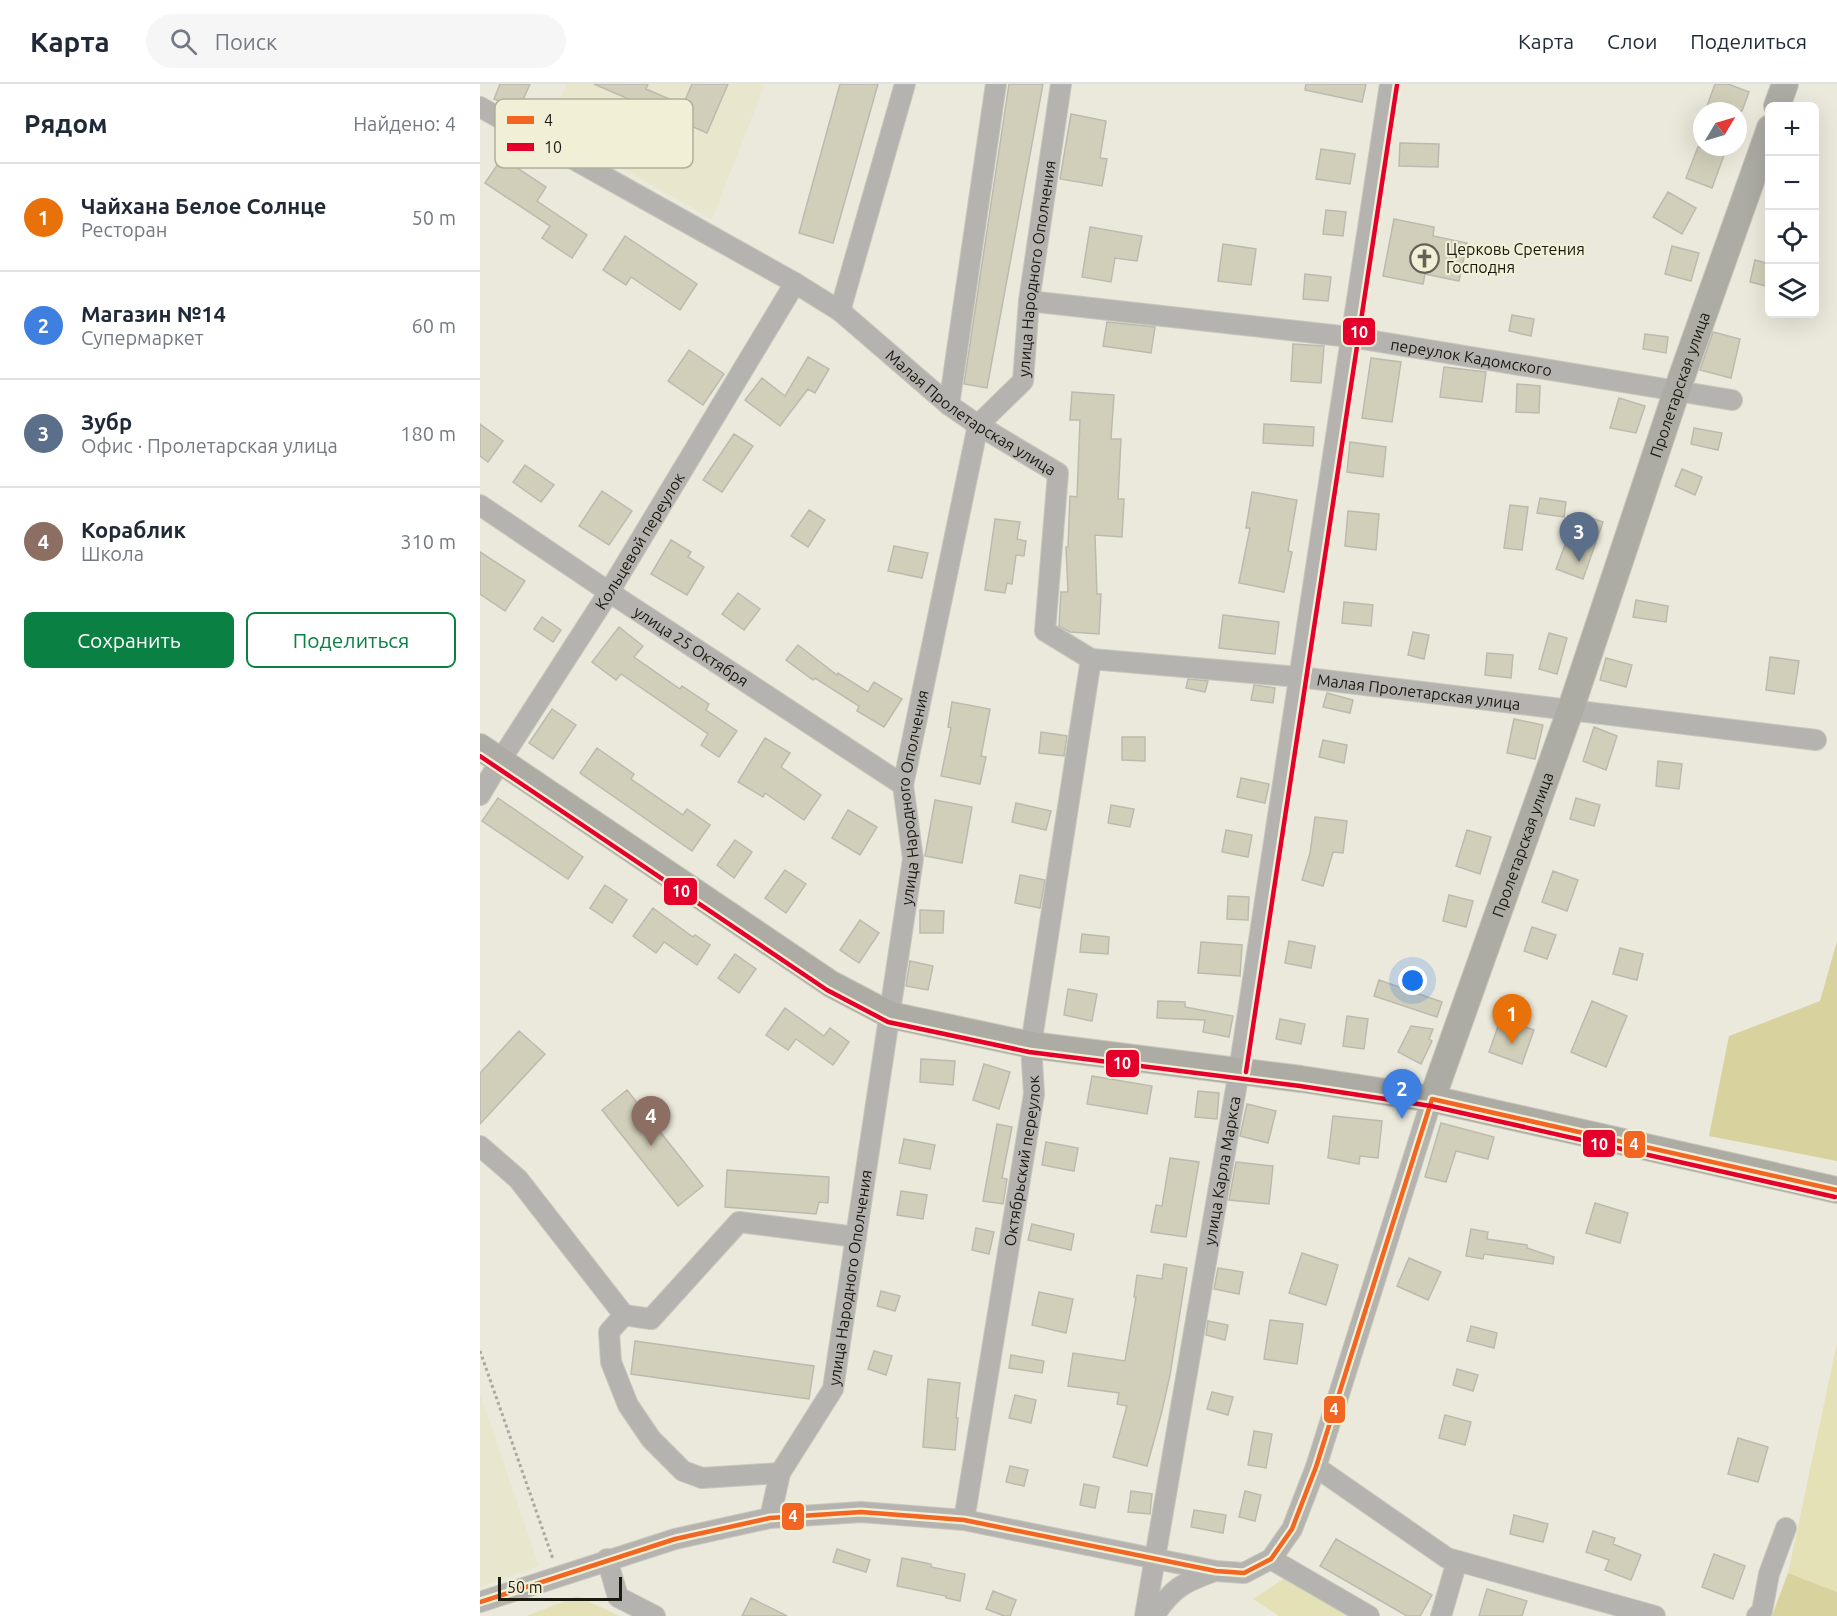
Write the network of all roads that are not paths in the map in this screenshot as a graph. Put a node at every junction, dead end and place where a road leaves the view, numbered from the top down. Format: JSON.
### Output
{"nodes":[{"id":1,"x":905,"y":84,"type":"edge"},
{"id":2,"x":996,"y":84,"type":"edge"},
{"id":3,"x":1061,"y":84,"type":"edge"},
{"id":4,"x":1390,"y":84,"type":"edge"},
{"id":5,"x":1785,"y":84,"type":"edge"},
{"id":6,"x":1778,"y":102,"type":"edge"},
{"id":7,"x":480,"y":106,"type":"edge"},
{"id":8,"x":495,"y":114,"type":"edge"},
{"id":9,"x":1765,"y":142,"type":"edge"},
{"id":10,"x":590,"y":168,"type":"edge"},
{"id":11,"x":795,"y":283,"type":"junction"},
{"id":12,"x":1029,"y":301,"type":"junction"},
{"id":13,"x":840,"y":312,"type":"junction"},
{"id":14,"x":1350,"y":337,"type":"junction"},
{"id":15,"x":1677,"y":390,"type":"junction"},
{"id":16,"x":1732,"y":400,"type":"dead end"},
{"id":17,"x":949,"y":405,"type":"junction"},
{"id":18,"x":978,"y":425,"type":"junction"},
{"id":19,"x":480,"y":505,"type":"edge"},
{"id":20,"x":609,"y":592,"type":"junction"},
{"id":21,"x":1091,"y":659,"type":"junction"},
{"id":22,"x":1299,"y":677,"type":"junction"},
{"id":23,"x":1570,"y":711,"type":"junction"},
{"id":24,"x":1816,"y":740,"type":"dead end"},
{"id":25,"x":490,"y":754,"type":"edge"},
{"id":26,"x":903,"y":785,"type":"junction"},
{"id":27,"x":480,"y":795,"type":"edge"},
{"id":28,"x":890,"y":1015,"type":"junction"},
{"id":29,"x":1031,"y":1045,"type":"junction"},
{"id":30,"x":1239,"y":1071,"type":"junction"},
{"id":31,"x":1432,"y":1099,"type":"junction"},
{"id":32,"x":480,"y":1146,"type":"edge"},
{"id":33,"x":1837,"y":1190,"type":"edge"},
{"id":34,"x":856,"y":1237,"type":"junction"},
{"id":35,"x":624,"y":1315,"type":"junction"},
{"id":36,"x":1316,"y":1467,"type":"junction"},
{"id":37,"x":780,"y":1473,"type":"junction"},
{"id":38,"x":770,"y":1518,"type":"junction"},
{"id":39,"x":964,"y":1520,"type":"junction"},
{"id":40,"x":1786,"y":1528,"type":"dead end"},
{"id":41,"x":607,"y":1559,"type":"junction"},
{"id":42,"x":1156,"y":1559,"type":"junction"},
{"id":43,"x":1271,"y":1559,"type":"junction"},
{"id":44,"x":1457,"y":1561,"type":"junction"},
{"id":45,"x":1216,"y":1571,"type":"junction"},
{"id":46,"x":480,"y":1602,"type":"edge"},
{"id":47,"x":655,"y":1616,"type":"edge"},
{"id":48,"x":1145,"y":1616,"type":"edge"},
{"id":49,"x":1154,"y":1616,"type":"edge"},
{"id":50,"x":1370,"y":1616,"type":"edge"},
{"id":51,"x":1441,"y":1616,"type":"edge"},
{"id":52,"x":1655,"y":1616,"type":"edge"},
{"id":53,"x":1757,"y":1616,"type":"edge"}],
"edges":[{"from":1,"to":13,"type":"street"},
{"from":2,"to":17,"type":"street"},
{"from":3,"to":12,"type":"street","name":"улица Народного Ополчения"},
{"from":4,"to":14,"type":"street","name":"улица Карла Маркса"},
{"from":5,"to":6,"type":"main road"},
{"from":7,"to":8,"type":"street","name":"Малая Пролетарская улица"},
{"from":9,"to":15,"type":"main road","name":"Пролетарская улица"},
{"from":10,"to":11,"type":"street","name":"Малая Пролетарская улица"},
{"from":11,"to":13,"type":"street","name":"Малая Пролетарская улица"},
{"from":11,"to":20,"type":"street","name":"Кольцевой переулок"},
{"from":12,"to":14,"type":"street","name":"переулок Кадомского"},
{"from":12,"to":18,"type":"street","name":"улица Народного Ополчения"},
{"from":13,"to":17,"type":"street","name":"Малая Пролетарская улица"},
{"from":14,"to":15,"type":"street","name":"переулок Кадомского"},
{"from":14,"to":22,"type":"street","name":"улица Карла Маркса"},
{"from":15,"to":16,"type":"street","name":"переулок Кадомского"},
{"from":15,"to":23,"type":"main road","name":"Пролетарская улица"},
{"from":17,"to":18,"type":"street","name":"Малая Пролетарская улица"},
{"from":18,"to":21,"type":"street","name":"Малая Пролетарская улица"},
{"from":18,"to":26,"type":"street","name":"улица Народного Ополчения"},
{"from":19,"to":20,"type":"street","name":"улица 25 Октября"},
{"from":20,"to":25,"type":"street","name":"Кольцевой переулок"},
{"from":20,"to":26,"type":"street","name":"улица 25 Октября"},
{"from":21,"to":22,"type":"street","name":"Малая Пролетарская улица"},
{"from":21,"to":29,"type":"street","name":"Октябрьский переулок"},
{"from":22,"to":23,"type":"street","name":"Малая Пролетарская улица"},
{"from":22,"to":30,"type":"street","name":"улица Карла Маркса"},
{"from":23,"to":24,"type":"street","name":"Малая Пролетарская улица"},
{"from":23,"to":31,"type":"main road","name":"Пролетарская улица"},
{"from":25,"to":27,"type":"street","name":"Кольцевой переулок"},
{"from":25,"to":28,"type":"main road"},
{"from":26,"to":28,"type":"street","name":"улица Народного Ополчения"},
{"from":28,"to":29,"type":"main road"},
{"from":28,"to":34,"type":"street","name":"улица Народного Ополчения"},
{"from":29,"to":30,"type":"main road"},
{"from":29,"to":39,"type":"street","name":"Октябрьский переулок"},
{"from":30,"to":31,"type":"main road"},
{"from":30,"to":42,"type":"street","name":"улица Карла Маркса"},
{"from":31,"to":33,"type":"main road"},
{"from":31,"to":36,"type":"street","name":"Пролетарская улица"},
{"from":32,"to":35,"type":"street"},
{"from":34,"to":35,"type":"street"},
{"from":34,"to":37,"type":"street","name":"улица Народного Ополчения"},
{"from":35,"to":37,"type":"street"},
{"from":36,"to":43,"type":"street","name":"Пролетарская улица"},
{"from":36,"to":44,"type":"street"},
{"from":37,"to":38,"type":"street","name":"улица Народного Ополчения"},
{"from":38,"to":39,"type":"street"},
{"from":38,"to":41,"type":"street"},
{"from":39,"to":42,"type":"street"},
{"from":40,"to":53,"type":"street"},
{"from":41,"to":46,"type":"street"},
{"from":41,"to":47,"type":"street"},
{"from":42,"to":45,"type":"street"},
{"from":42,"to":48,"type":"street","name":"улица Карла Маркса"},
{"from":43,"to":45,"type":"street"},
{"from":43,"to":50,"type":"street"},
{"from":44,"to":51,"type":"street"},
{"from":44,"to":52,"type":"street"},
{"from":45,"to":49,"type":"street"}]}
